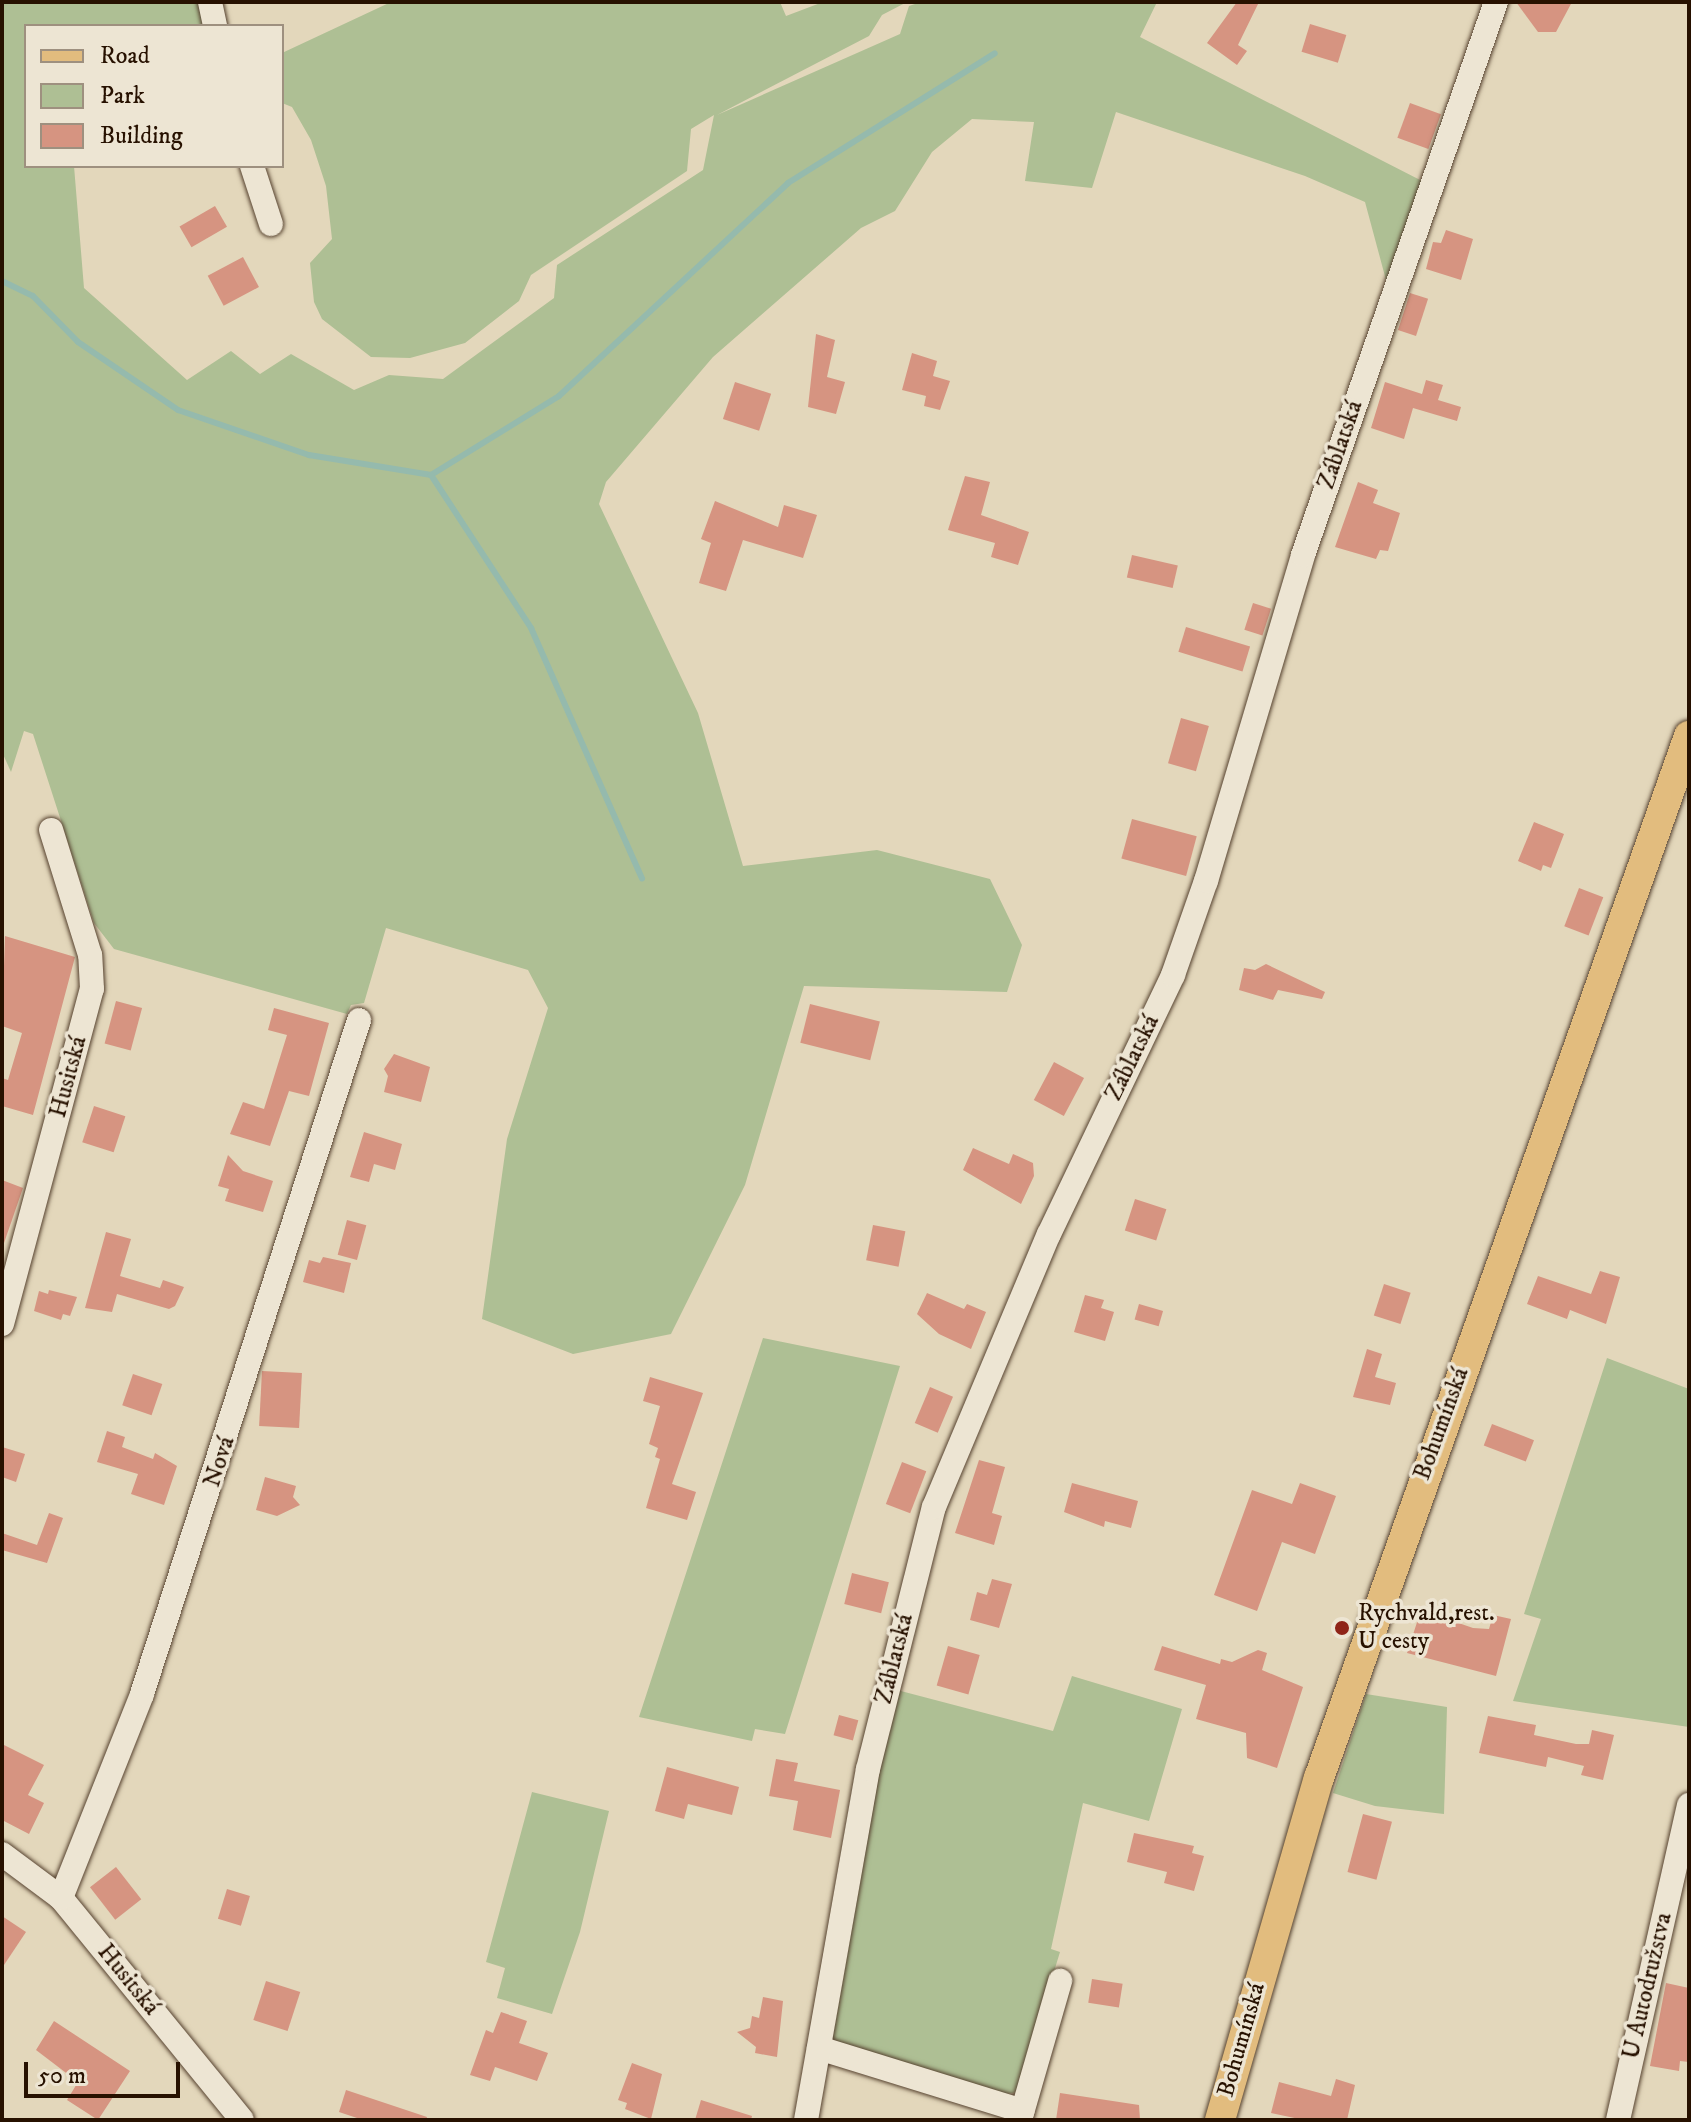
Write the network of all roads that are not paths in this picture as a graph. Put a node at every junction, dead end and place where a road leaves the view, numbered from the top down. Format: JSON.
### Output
{"nodes":[{"id":1,"x":210,"y":2,"type":"edge"},
{"id":2,"x":1496,"y":2,"type":"edge"},
{"id":3,"x":215,"y":24,"type":"edge"},
{"id":4,"x":253,"y":168,"type":"edge"},
{"id":5,"x":271,"y":224,"type":"dead end"},
{"id":6,"x":1689,"y":736,"type":"edge"},
{"id":7,"x":51,"y":830,"type":"dead end"},
{"id":8,"x":359,"y":1020,"type":"dead end"},
{"id":9,"x":2,"y":1324,"type":"edge"},
{"id":10,"x":1689,"y":1805,"type":"edge"},
{"id":11,"x":2,"y":1854,"type":"edge"},
{"id":12,"x":61,"y":1898,"type":"junction"},
{"id":13,"x":1060,"y":1981,"type":"dead end"},
{"id":14,"x":819,"y":2048,"type":"junction"},
{"id":15,"x":1021,"y":2116,"type":"edge"},
{"id":16,"x":242,"y":2120,"type":"edge"},
{"id":17,"x":806,"y":2120,"type":"edge"},
{"id":18,"x":1220,"y":2120,"type":"edge"},
{"id":19,"x":1618,"y":2120,"type":"edge"}],
"edges":[{"from":1,"to":3,"type":"street"},
{"from":2,"to":14,"type":"street","name":"Záblatská"},
{"from":4,"to":5,"type":"street"},
{"from":6,"to":18,"type":"main road","name":"Bohumínská"},
{"from":7,"to":9,"type":"street","name":"Husitská"},
{"from":8,"to":12,"type":"street","name":"Nová"},
{"from":10,"to":19,"type":"street","name":"U Autodružstva"},
{"from":11,"to":12,"type":"street","name":"Husitská"},
{"from":12,"to":16,"type":"street","name":"Husitská"},
{"from":13,"to":15,"type":"street"},
{"from":14,"to":15,"type":"street"},
{"from":14,"to":17,"type":"street","name":"Záblatská"}]}
